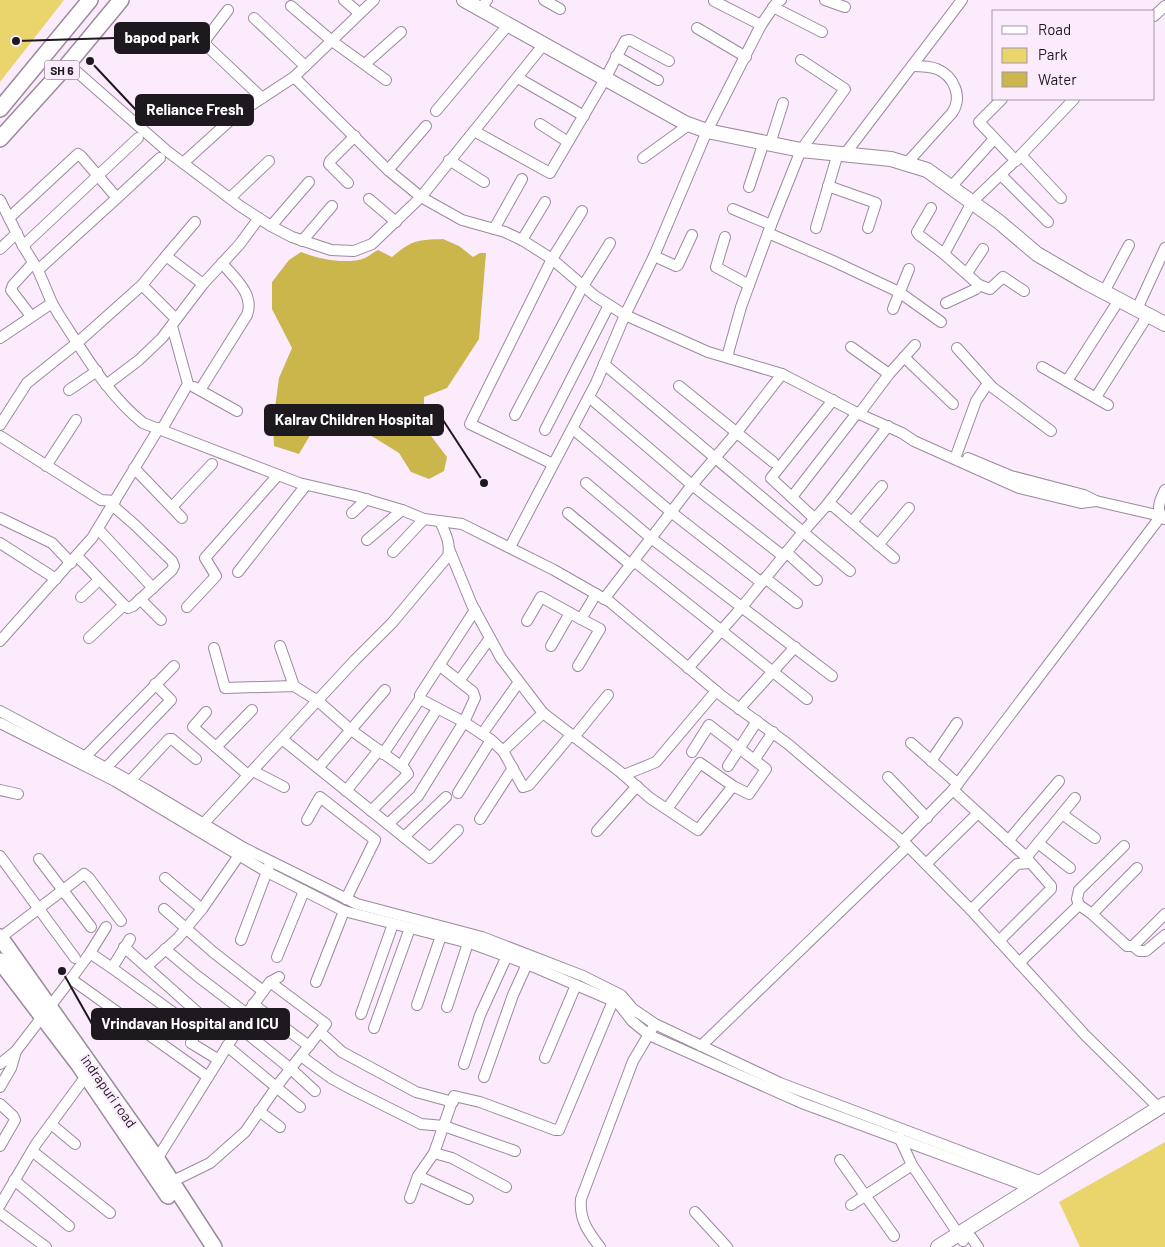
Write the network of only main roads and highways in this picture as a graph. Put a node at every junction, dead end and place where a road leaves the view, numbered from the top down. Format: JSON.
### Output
{"nodes":[{"id":1,"x":90,"y":0,"type":"edge"},
{"id":2,"x":121,"y":0,"type":"edge"},
{"id":3,"x":0,"y":109,"type":"edge"},
{"id":4,"x":0,"y":139,"type":"edge"},
{"id":5,"x":0,"y":938,"type":"edge"},
{"id":6,"x":0,"y":961,"type":"edge"},
{"id":7,"x":45,"y":1012,"type":"junction"},
{"id":8,"x":89,"y":1072,"type":"junction"},
{"id":9,"x":202,"y":1247,"type":"edge"},
{"id":10,"x":214,"y":1247,"type":"edge"}],
"edges":[{"from":1,"to":3,"type":"main road"},
{"from":2,"to":4,"type":"main road","number":"SH 6"},
{"from":5,"to":7,"type":"main road","name":"indrapuri road"},
{"from":6,"to":7,"type":"main road","name":"indrapuri road"},
{"from":7,"to":8,"type":"main road","name":"indrapuri road"},
{"from":8,"to":9,"type":"main road","name":"indrapuri road"},
{"from":8,"to":10,"type":"main road","name":"indrapuri road"}]}
